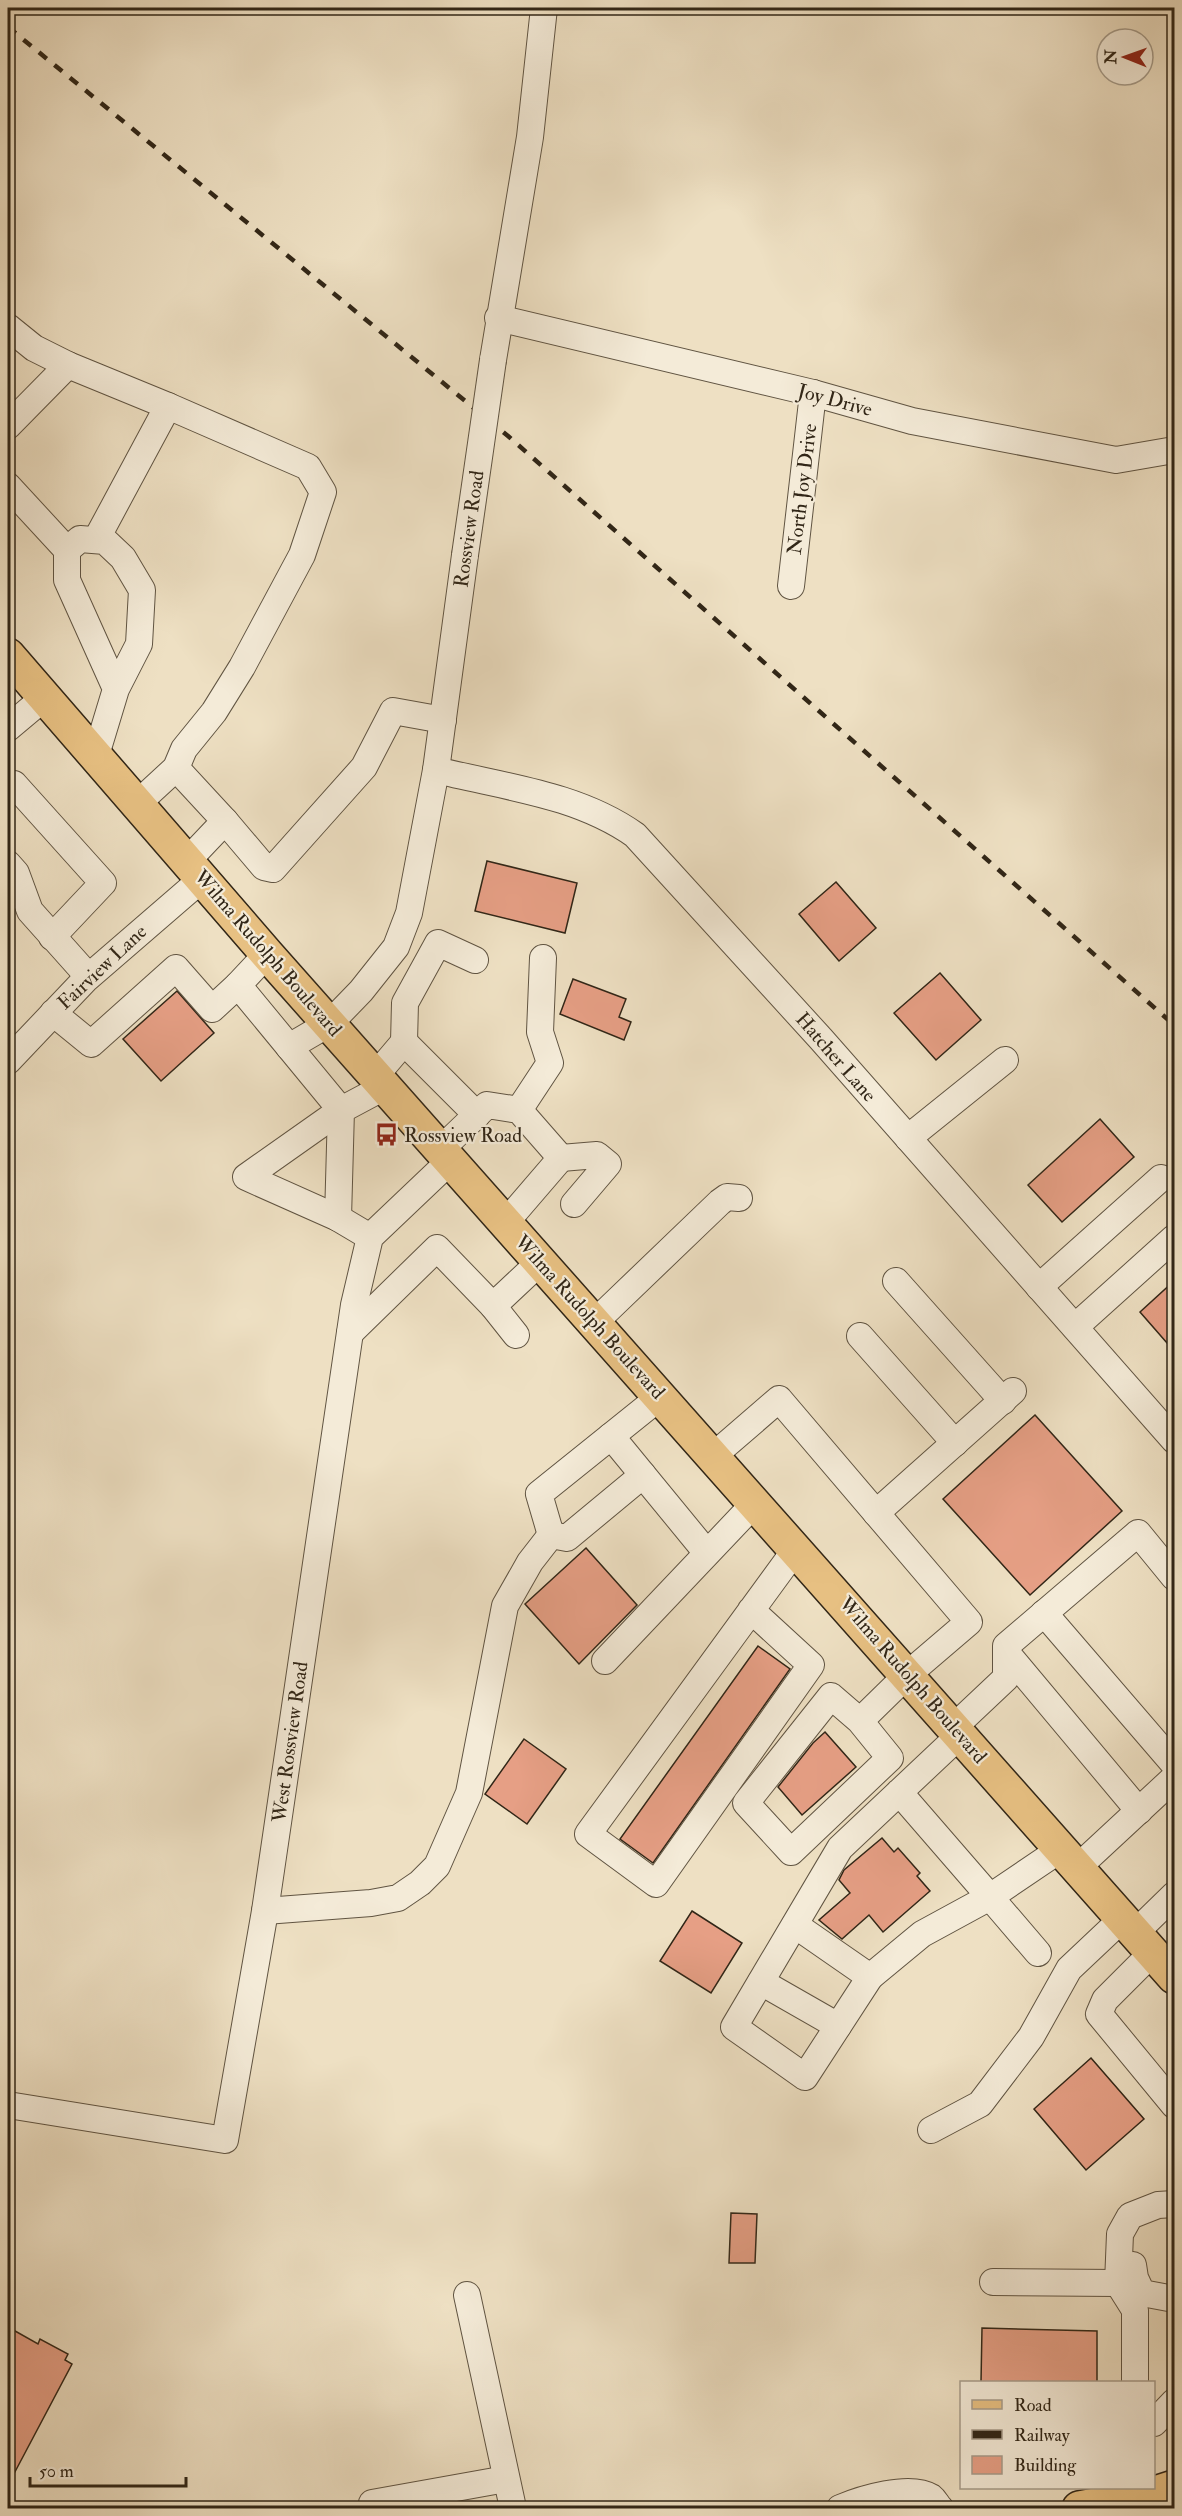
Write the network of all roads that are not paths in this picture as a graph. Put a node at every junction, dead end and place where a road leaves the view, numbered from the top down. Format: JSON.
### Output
{"nodes":[{"id":1,"x":544,"y":8,"type":"edge"},
{"id":2,"x":498,"y":318,"type":"junction"},
{"id":3,"x":8,"y":327,"type":"edge"},
{"id":4,"x":68,"y":365,"type":"junction"},
{"id":5,"x":813,"y":393,"type":"junction"},
{"id":6,"x":168,"y":406,"type":"junction"},
{"id":7,"x":8,"y":426,"type":"edge"},
{"id":8,"x":1174,"y":450,"type":"edge"},
{"id":9,"x":8,"y":486,"type":"edge"},
{"id":10,"x":96,"y":540,"type":"junction"},
{"id":11,"x":68,"y":550,"type":"junction"},
{"id":12,"x":791,"y":586,"type":"dead end"},
{"id":13,"x":8,"y":655,"type":"edge"},
{"id":14,"x":116,"y":689,"type":"junction"},
{"id":15,"x":45,"y":697,"type":"junction"},
{"id":16,"x":443,"y":720,"type":"junction"},
{"id":17,"x":8,"y":728,"type":"edge"},
{"id":18,"x":96,"y":754,"type":"junction"},
{"id":19,"x":176,"y":768,"type":"junction"},
{"id":20,"x":436,"y":770,"type":"junction"},
{"id":21,"x":8,"y":790,"type":"edge"},
{"id":22,"x":138,"y":803,"type":"junction"},
{"id":23,"x":225,"y":820,"type":"junction"},
{"id":24,"x":8,"y":864,"type":"edge"},
{"id":25,"x":196,"y":869,"type":"junction"},
{"id":26,"x":52,"y":937,"type":"junction"},
{"id":27,"x":267,"y":954,"type":"junction"},
{"id":28,"x":388,"y":958,"type":"junction"},
{"id":29,"x":543,"y":958,"type":"dead end"},
{"id":30,"x":475,"y":960,"type":"dead end"},
{"id":31,"x":88,"y":976,"type":"junction"},
{"id":32,"x":418,"y":980,"type":"junction"},
{"id":33,"x":238,"y":985,"type":"junction"},
{"id":34,"x":53,"y":1012,"type":"junction"},
{"id":35,"x":330,"y":1023,"type":"junction"},
{"id":36,"x":404,"y":1042,"type":"junction"},
{"id":37,"x":290,"y":1047,"type":"junction"},
{"id":38,"x":1005,"y":1060,"type":"dead end"},
{"id":39,"x":8,"y":1061,"type":"edge"},
{"id":40,"x":381,"y":1081,"type":"junction"},
{"id":41,"x":341,"y":1110,"type":"junction"},
{"id":42,"x":519,"y":1110,"type":"junction"},
{"id":43,"x":477,"y":1115,"type":"junction"},
{"id":44,"x":908,"y":1138,"type":"junction"},
{"id":45,"x":446,"y":1154,"type":"junction"},
{"id":46,"x":561,"y":1158,"type":"junction"},
{"id":47,"x":1161,"y":1178,"type":"dead end"},
{"id":48,"x":739,"y":1198,"type":"dead end"},
{"id":49,"x":574,"y":1204,"type":"dead end"},
{"id":50,"x":338,"y":1218,"type":"junction"},
{"id":51,"x":506,"y":1222,"type":"junction"},
{"id":52,"x":370,"y":1237,"type":"junction"},
{"id":53,"x":1174,"y":1238,"type":"edge"},
{"id":54,"x":541,"y":1261,"type":"junction"},
{"id":55,"x":364,"y":1265,"type":"junction"},
{"id":56,"x":896,"y":1281,"type":"dead end"},
{"id":57,"x":398,"y":1283,"type":"junction"},
{"id":58,"x":1039,"y":1287,"type":"junction"},
{"id":59,"x":493,"y":1306,"type":"junction"},
{"id":60,"x":595,"y":1322,"type":"junction"},
{"id":61,"x":1075,"y":1327,"type":"junction"},
{"id":62,"x":350,"y":1333,"type":"junction"},
{"id":63,"x":516,"y":1335,"type":"dead end"},
{"id":64,"x":860,"y":1336,"type":"dead end"},
{"id":65,"x":661,"y":1396,"type":"junction"},
{"id":66,"x":611,"y":1436,"type":"junction"},
{"id":67,"x":1174,"y":1440,"type":"edge"},
{"id":68,"x":955,"y":1443,"type":"junction"},
{"id":69,"x":713,"y":1456,"type":"junction"},
{"id":70,"x":643,"y":1475,"type":"junction"},
{"id":71,"x":755,"y":1503,"type":"junction"},
{"id":72,"x":876,"y":1513,"type":"junction"},
{"id":73,"x":551,"y":1535,"type":"junction"},
{"id":74,"x":796,"y":1549,"type":"junction"},
{"id":75,"x":707,"y":1553,"type":"junction"},
{"id":76,"x":1174,"y":1577,"type":"edge"},
{"id":77,"x":751,"y":1610,"type":"junction"},
{"id":78,"x":1044,"y":1613,"type":"junction"},
{"id":79,"x":1006,"y":1652,"type":"junction"},
{"id":80,"x":605,"y":1661,"type":"dead end"},
{"id":81,"x":907,"y":1675,"type":"junction"},
{"id":82,"x":861,"y":1721,"type":"junction"},
{"id":83,"x":957,"y":1730,"type":"junction"},
{"id":84,"x":1174,"y":1764,"type":"edge"},
{"id":85,"x":1174,"y":1778,"type":"edge"},
{"id":86,"x":899,"y":1792,"type":"junction"},
{"id":87,"x":1139,"y":1811,"type":"junction"},
{"id":88,"x":1069,"y":1858,"type":"junction"},
{"id":89,"x":1174,"y":1895,"type":"edge"},
{"id":90,"x":990,"y":1897,"type":"junction"},
{"id":91,"x":265,"y":1911,"type":"junction"},
{"id":92,"x":795,"y":1925,"type":"junction"},
{"id":93,"x":1137,"y":1935,"type":"junction"},
{"id":94,"x":1038,"y":1953,"type":"dead end"},
{"id":95,"x":870,"y":1977,"type":"junction"},
{"id":96,"x":1174,"y":1977,"type":"edge"},
{"id":97,"x":761,"y":1982,"type":"junction"},
{"id":98,"x":838,"y":2026,"type":"junction"},
{"id":99,"x":8,"y":2105,"type":"edge"},
{"id":100,"x":1174,"y":2105,"type":"edge"},
{"id":101,"x":931,"y":2130,"type":"dead end"},
{"id":102,"x":1166,"y":2205,"type":"edge"},
{"id":103,"x":993,"y":2282,"type":"dead end"},
{"id":104,"x":1118,"y":2283,"type":"junction"},
{"id":105,"x":467,"y":2295,"type":"dead end"},
{"id":106,"x":1174,"y":2299,"type":"edge"},
{"id":107,"x":1174,"y":2309,"type":"edge"},
{"id":108,"x":1135,"y":2310,"type":"junction"},
{"id":109,"x":1135,"y":2381,"type":"edge"},
{"id":110,"x":1174,"y":2402,"type":"edge"},
{"id":111,"x":1155,"y":2422,"type":"edge"},
{"id":112,"x":506,"y":2479,"type":"junction"},
{"id":113,"x":1157,"y":2490,"type":"edge"},
{"id":114,"x":372,"y":2503,"type":"dead end"},
{"id":115,"x":867,"y":2504,"type":"edge"},
{"id":116,"x":513,"y":2508,"type":"edge"},
{"id":117,"x":840,"y":2508,"type":"edge"},
{"id":118,"x":940,"y":2508,"type":"edge"},
{"id":119,"x":1079,"y":2508,"type":"edge"}],
"edges":[{"from":1,"to":2,"type":"street","name":"Rossview Road"},
{"from":2,"to":5,"type":"street","name":"Joy Drive"},
{"from":2,"to":16,"type":"street","name":"Rossview Road","bridge":true},
{"from":3,"to":4,"type":"street"},
{"from":4,"to":6,"type":"street"},
{"from":4,"to":7,"type":"street"},
{"from":5,"to":8,"type":"street","name":"Joy Drive"},
{"from":5,"to":12,"type":"street","name":"North Joy Drive"},
{"from":6,"to":10,"type":"street"},
{"from":6,"to":19,"type":"street"},
{"from":9,"to":11,"type":"street"},
{"from":10,"to":11,"type":"street"},
{"from":10,"to":14,"type":"street"},
{"from":11,"to":14,"type":"street"},
{"from":13,"to":15,"type":"main road","name":"Wilma Rudolph Boulevard"},
{"from":14,"to":18,"type":"street"},
{"from":15,"to":17,"type":"street"},
{"from":15,"to":18,"type":"main road","name":"Wilma Rudolph Boulevard"},
{"from":16,"to":20,"type":"street","name":"Rossview Road"},
{"from":16,"to":23,"type":"street"},
{"from":18,"to":22,"type":"main road","name":"Wilma Rudolph Boulevard"},
{"from":19,"to":22,"type":"street"},
{"from":19,"to":23,"type":"street"},
{"from":20,"to":28,"type":"street","name":"Rossview Road"},
{"from":20,"to":44,"type":"street","name":"Hatcher Lane"},
{"from":21,"to":26,"type":"street"},
{"from":22,"to":25,"type":"main road","name":"Wilma Rudolph Boulevard"},
{"from":23,"to":25,"type":"street","name":"Fairview Lane"},
{"from":24,"to":26,"type":"street"},
{"from":25,"to":27,"type":"main road","name":"Wilma Rudolph Boulevard"},
{"from":25,"to":31,"type":"street","name":"Fairview Lane"},
{"from":26,"to":31,"type":"street"},
{"from":27,"to":33,"type":"street"},
{"from":27,"to":35,"type":"main road","name":"Wilma Rudolph Boulevard"},
{"from":28,"to":32,"type":"street"},
{"from":28,"to":35,"type":"street","name":"Rossview Road"},
{"from":29,"to":42,"type":"street"},
{"from":30,"to":32,"type":"street"},
{"from":31,"to":34,"type":"street","name":"Fairview Lane"},
{"from":32,"to":36,"type":"street"},
{"from":33,"to":34,"type":"street"},
{"from":33,"to":37,"type":"street"},
{"from":34,"to":39,"type":"street","name":"Fairview Lane"},
{"from":35,"to":37,"type":"street","name":"Rossview Road"},
{"from":35,"to":40,"type":"main road","name":"Wilma Rudolph Boulevard"},
{"from":36,"to":40,"type":"street"},
{"from":36,"to":43,"type":"street"},
{"from":37,"to":41,"type":"street"},
{"from":38,"to":44,"type":"street"},
{"from":40,"to":41,"type":"street"},
{"from":40,"to":45,"type":"main road","name":"Wilma Rudolph Boulevard"},
{"from":41,"to":50,"type":"street"},
{"from":41,"to":50,"type":"street"},
{"from":42,"to":43,"type":"street"},
{"from":42,"to":46,"type":"street"},
{"from":43,"to":45,"type":"street"},
{"from":44,"to":58,"type":"street","name":"Hatcher Lane"},
{"from":45,"to":51,"type":"main road","name":"Wilma Rudolph Boulevard"},
{"from":45,"to":52,"type":"street"},
{"from":46,"to":49,"type":"street"},
{"from":46,"to":51,"type":"street"},
{"from":47,"to":58,"type":"street"},
{"from":48,"to":60,"type":"street"},
{"from":50,"to":52,"type":"street"},
{"from":51,"to":54,"type":"main road","name":"Wilma Rudolph Boulevard"},
{"from":52,"to":55,"type":"street","name":"West Rossview Road"},
{"from":53,"to":61,"type":"street"},
{"from":54,"to":59,"type":"street"},
{"from":54,"to":60,"type":"main road","name":"Wilma Rudolph Boulevard"},
{"from":55,"to":57,"type":"street"},
{"from":55,"to":62,"type":"street","name":"West Rossview Road"},
{"from":56,"to":68,"type":"street"},
{"from":57,"to":59,"type":"street"},
{"from":57,"to":62,"type":"street"},
{"from":58,"to":61,"type":"street","name":"Hatcher Lane"},
{"from":59,"to":63,"type":"street"},
{"from":60,"to":65,"type":"main road","name":"Wilma Rudolph Boulevard"},
{"from":61,"to":67,"type":"street","name":"Hatcher Lane"},
{"from":62,"to":91,"type":"street","name":"West Rossview Road"},
{"from":64,"to":68,"type":"street"},
{"from":65,"to":66,"type":"street"},
{"from":65,"to":69,"type":"main road","name":"Wilma Rudolph Boulevard"},
{"from":66,"to":70,"type":"street"},
{"from":66,"to":73,"type":"street"},
{"from":68,"to":72,"type":"street"},
{"from":69,"to":71,"type":"main road","name":"Wilma Rudolph Boulevard"},
{"from":69,"to":72,"type":"street"},
{"from":70,"to":73,"type":"street"},
{"from":70,"to":75,"type":"street"},
{"from":71,"to":74,"type":"main road","name":"Wilma Rudolph Boulevard"},
{"from":71,"to":75,"type":"street"},
{"from":72,"to":81,"type":"street"},
{"from":73,"to":91,"type":"street"},
{"from":74,"to":77,"type":"street"},
{"from":74,"to":81,"type":"main road","name":"Wilma Rudolph Boulevard"},
{"from":75,"to":80,"type":"street"},
{"from":76,"to":78,"type":"street"},
{"from":77,"to":77,"type":"street"},
{"from":78,"to":79,"type":"street"},
{"from":78,"to":84,"type":"street"},
{"from":79,"to":83,"type":"street"},
{"from":79,"to":87,"type":"street"},
{"from":81,"to":82,"type":"street"},
{"from":81,"to":83,"type":"main road","name":"Wilma Rudolph Boulevard"},
{"from":82,"to":82,"type":"street"},
{"from":83,"to":86,"type":"street"},
{"from":83,"to":88,"type":"main road","name":"Wilma Rudolph Boulevard"},
{"from":85,"to":87,"type":"street"},
{"from":86,"to":90,"type":"street"},
{"from":86,"to":92,"type":"street"},
{"from":87,"to":88,"type":"street"},
{"from":88,"to":90,"type":"street"},
{"from":88,"to":93,"type":"main road","name":"Wilma Rudolph Boulevard"},
{"from":89,"to":93,"type":"street"},
{"from":90,"to":94,"type":"street"},
{"from":90,"to":95,"type":"street"},
{"from":91,"to":99,"type":"street","name":"West Rossview Road"},
{"from":92,"to":95,"type":"street"},
{"from":92,"to":97,"type":"street"},
{"from":93,"to":96,"type":"main road","name":"Wilma Rudolph Boulevard"},
{"from":93,"to":100,"type":"street"},
{"from":93,"to":101,"type":"street"},
{"from":95,"to":98,"type":"street"},
{"from":97,"to":98,"type":"street"},
{"from":97,"to":98,"type":"street"},
{"from":102,"to":104,"type":"street"},
{"from":102,"to":106,"type":"street"},
{"from":103,"to":104,"type":"street"},
{"from":104,"to":108,"type":"street"},
{"from":105,"to":112,"type":"street"},
{"from":107,"to":108,"type":"street"},
{"from":108,"to":109,"type":"street"},
{"from":110,"to":111,"type":"street"},
{"from":112,"to":114,"type":"street"},
{"from":112,"to":116,"type":"street"},
{"from":113,"to":119,"type":"main road"},
{"from":115,"to":117,"type":"street"},
{"from":115,"to":118,"type":"street"}]}
